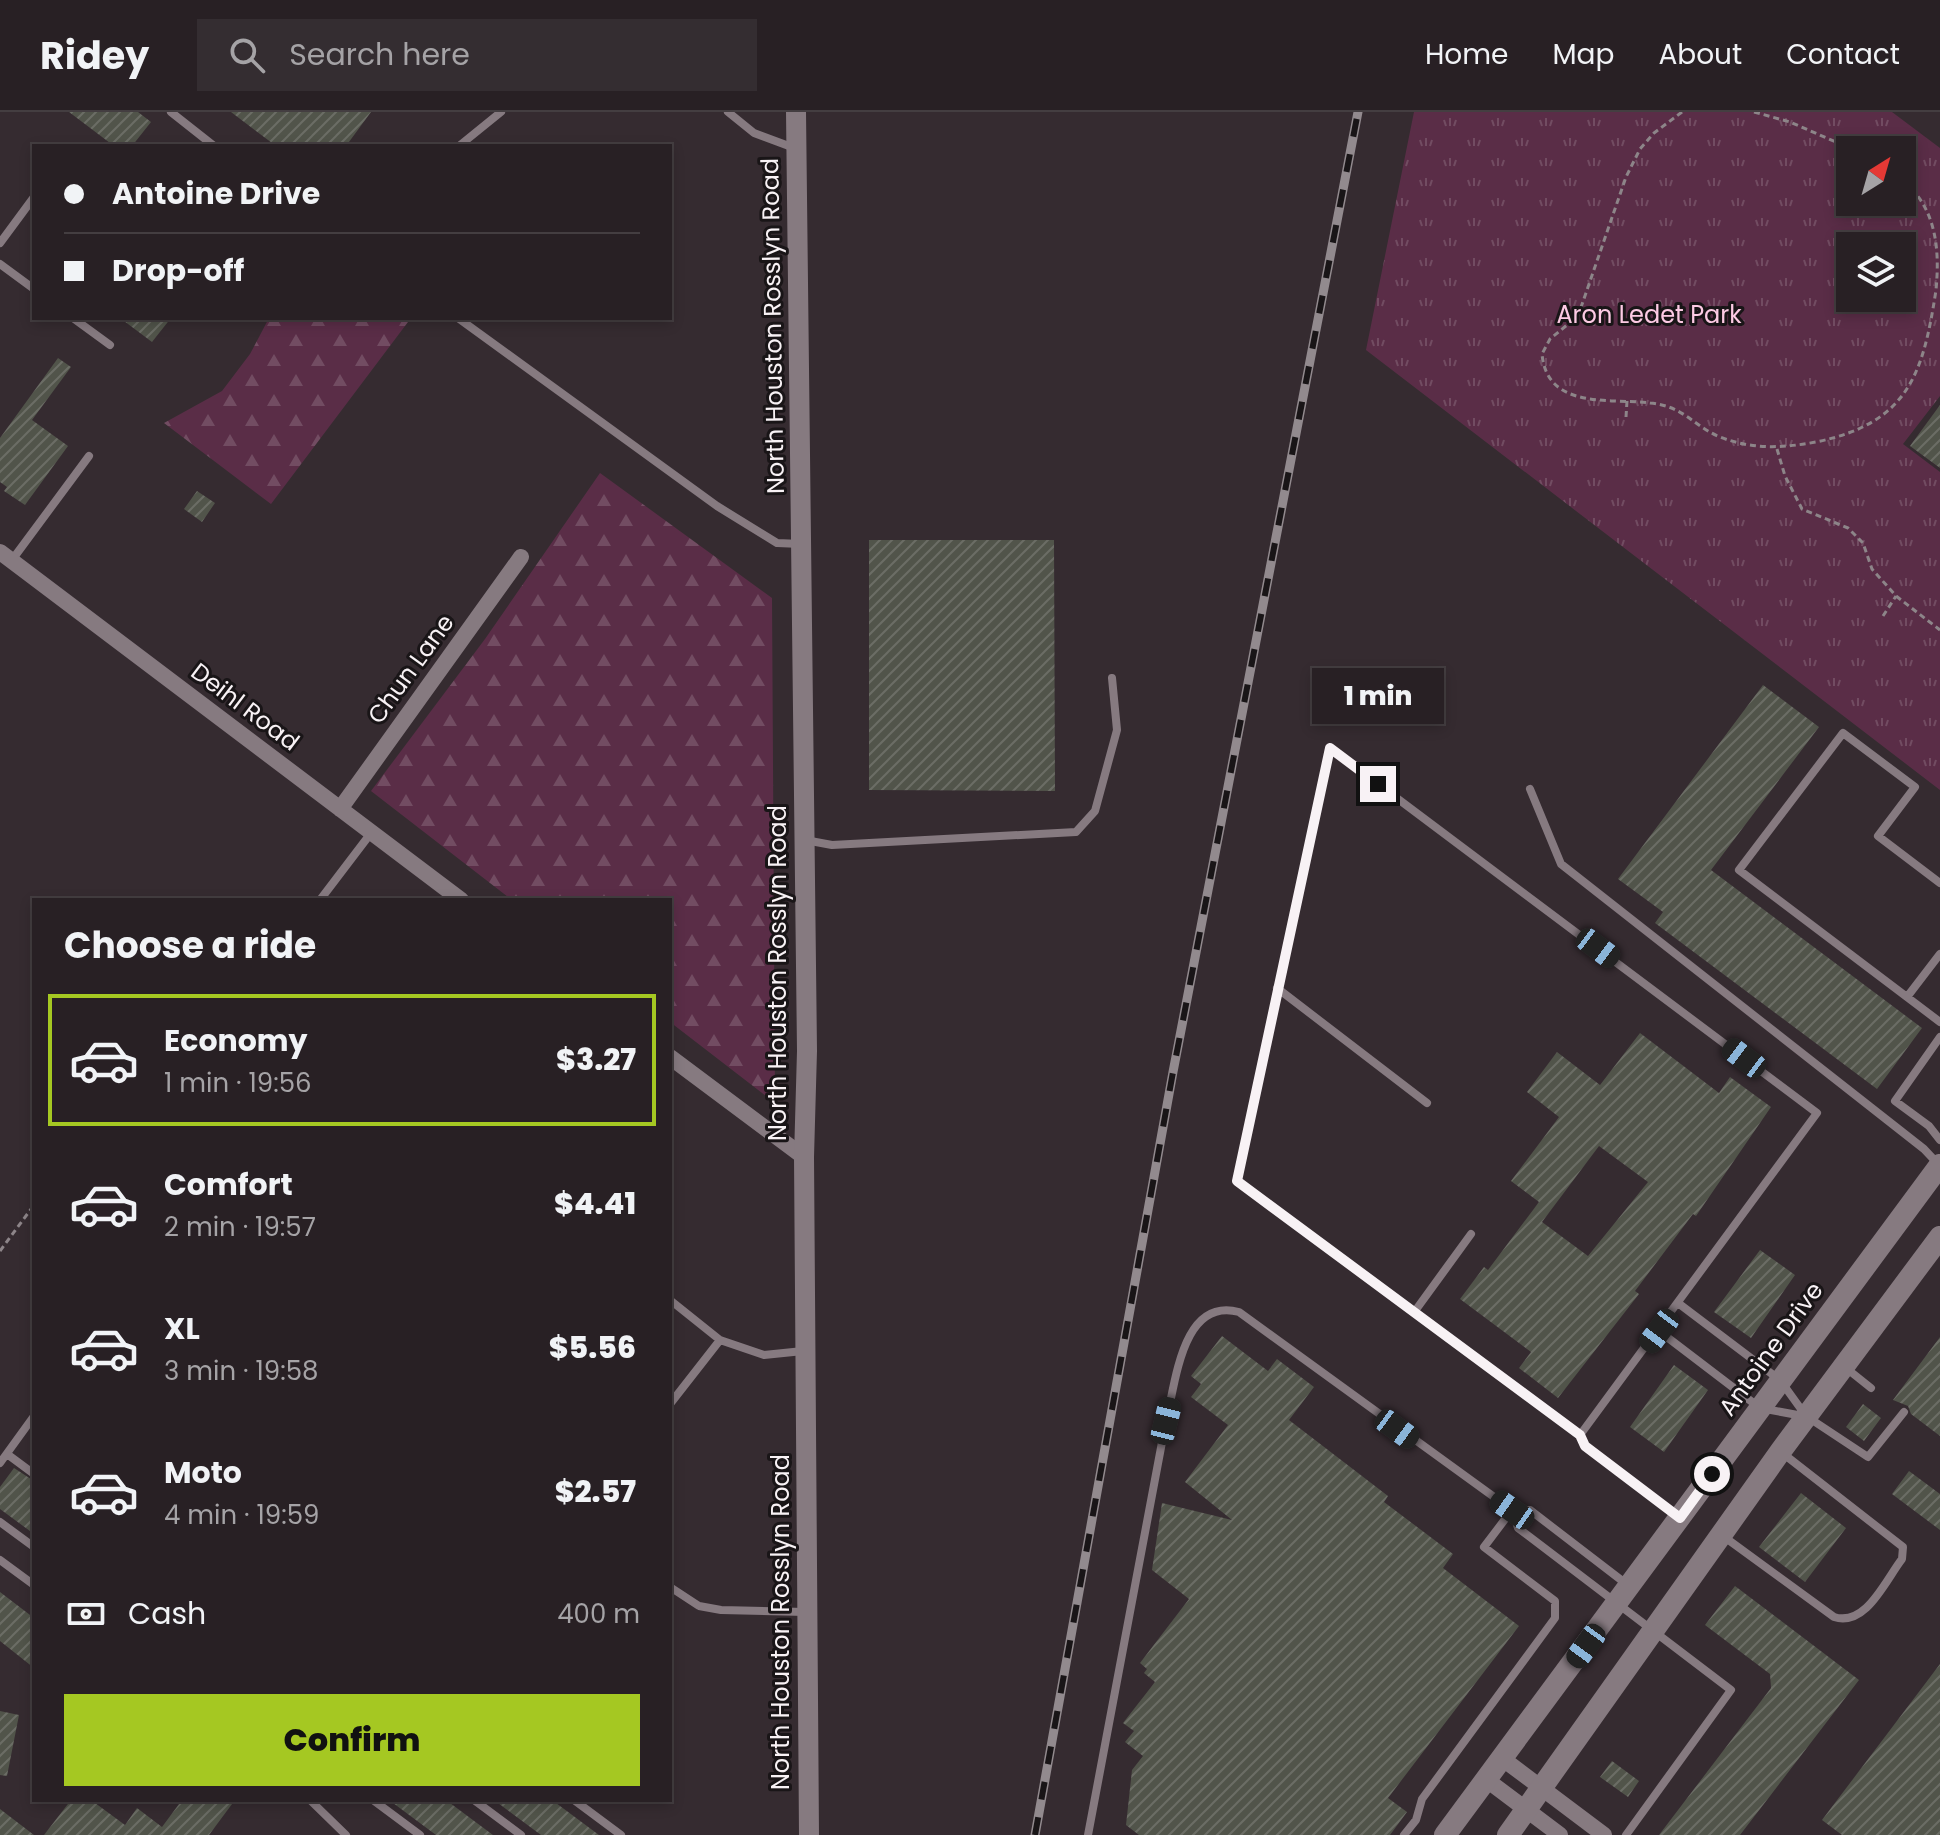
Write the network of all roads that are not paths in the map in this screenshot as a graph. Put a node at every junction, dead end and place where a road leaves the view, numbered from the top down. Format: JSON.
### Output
{"nodes":[{"id":1,"x":171,"y":112,"type":"edge"},
{"id":2,"x":501,"y":112,"type":"edge"},
{"id":3,"x":728,"y":112,"type":"edge"},
{"id":4,"x":796,"y":112,"type":"edge"},
{"id":5,"x":211,"y":144,"type":"edge"},
{"id":6,"x":461,"y":144,"type":"edge"},
{"id":7,"x":797,"y":149,"type":"junction"},
{"id":8,"x":32,"y":200,"type":"edge"},
{"id":9,"x":0,"y":243,"type":"edge"},
{"id":10,"x":0,"y":264,"type":"edge"},
{"id":11,"x":32,"y":288,"type":"edge"},
{"id":12,"x":76,"y":320,"type":"edge"},
{"id":13,"x":461,"y":320,"type":"edge"},
{"id":14,"x":110,"y":345,"type":"dead end"},
{"id":15,"x":89,"y":456,"type":"dead end"},
{"id":16,"x":801,"y":544,"type":"junction"},
{"id":17,"x":6,"y":557,"type":"edge"},
{"id":18,"x":521,"y":557,"type":"dead end"},
{"id":19,"x":1112,"y":678,"type":"dead end"},
{"id":20,"x":1530,"y":789,"type":"dead end"},
{"id":21,"x":340,"y":809,"type":"junction"},
{"id":22,"x":371,"y":833,"type":"junction"},
{"id":23,"x":804,"y":839,"type":"junction"},
{"id":24,"x":1940,"y":883,"type":"edge"},
{"id":25,"x":322,"y":898,"type":"edge"},
{"id":26,"x":458,"y":898,"type":"edge"},
{"id":27,"x":1940,"y":954,"type":"edge"},
{"id":28,"x":1277,"y":988,"type":"junction"},
{"id":29,"x":1907,"y":997,"type":"junction"},
{"id":30,"x":1940,"y":1022,"type":"edge"},
{"id":31,"x":1940,"y":1037,"type":"edge"},
{"id":32,"x":672,"y":1058,"type":"edge"},
{"id":33,"x":1427,"y":1103,"type":"dead end"},
{"id":34,"x":1940,"y":1140,"type":"edge"},
{"id":35,"x":804,"y":1157,"type":"junction"},
{"id":36,"x":1940,"y":1166,"type":"edge"},
{"id":37,"x":1471,"y":1234,"type":"dead end"},
{"id":38,"x":1940,"y":1237,"type":"edge"},
{"id":39,"x":672,"y":1302,"type":"edge"},
{"id":40,"x":1678,"y":1303,"type":"junction"},
{"id":41,"x":1415,"y":1311,"type":"junction"},
{"id":42,"x":1659,"y":1331,"type":"junction"},
{"id":43,"x":720,"y":1340,"type":"junction"},
{"id":44,"x":806,"y":1351,"type":"junction"},
{"id":45,"x":1844,"y":1366,"type":"junction"},
{"id":46,"x":1780,"y":1380,"type":"junction"},
{"id":47,"x":1871,"y":1388,"type":"dead end"},
{"id":48,"x":672,"y":1401,"type":"edge"},
{"id":49,"x":1760,"y":1408,"type":"junction"},
{"id":50,"x":1904,"y":1412,"type":"dead end"},
{"id":51,"x":1806,"y":1416,"type":"junction"},
{"id":52,"x":32,"y":1419,"type":"edge"},
{"id":53,"x":1580,"y":1435,"type":"junction"},
{"id":54,"x":1780,"y":1452,"type":"junction"},
{"id":55,"x":7,"y":1454,"type":"junction"},
{"id":56,"x":0,"y":1463,"type":"edge"},
{"id":57,"x":32,"y":1473,"type":"edge"},
{"id":58,"x":1512,"y":1510,"type":"junction"},
{"id":59,"x":1680,"y":1518,"type":"junction"},
{"id":60,"x":0,"y":1522,"type":"edge"},
{"id":61,"x":1721,"y":1535,"type":"junction"},
{"id":62,"x":32,"y":1546,"type":"edge"},
{"id":63,"x":0,"y":1560,"type":"edge"},
{"id":64,"x":32,"y":1584,"type":"edge"},
{"id":65,"x":672,"y":1588,"type":"edge"},
{"id":66,"x":1623,"y":1596,"type":"junction"},
{"id":67,"x":807,"y":1612,"type":"junction"},
{"id":68,"x":1652,"y":1631,"type":"junction"},
{"id":69,"x":1503,"y":1759,"type":"junction"},
{"id":70,"x":1487,"y":1780,"type":"junction"},
{"id":71,"x":1542,"y":1788,"type":"junction"},
{"id":72,"x":312,"y":1802,"type":"edge"},
{"id":73,"x":376,"y":1802,"type":"edge"},
{"id":74,"x":477,"y":1802,"type":"edge"},
{"id":75,"x":577,"y":1802,"type":"edge"},
{"id":76,"x":1526,"y":1810,"type":"junction"},
{"id":77,"x":346,"y":1835,"type":"edge"},
{"id":78,"x":420,"y":1835,"type":"edge"},
{"id":79,"x":521,"y":1835,"type":"edge"},
{"id":80,"x":621,"y":1835,"type":"edge"},
{"id":81,"x":809,"y":1835,"type":"edge"},
{"id":82,"x":1088,"y":1835,"type":"edge"},
{"id":83,"x":1404,"y":1835,"type":"edge"},
{"id":84,"x":1445,"y":1835,"type":"edge"},
{"id":85,"x":1508,"y":1835,"type":"edge"},
{"id":86,"x":1560,"y":1835,"type":"edge"},
{"id":87,"x":1604,"y":1835,"type":"edge"},
{"id":88,"x":1626,"y":1835,"type":"edge"}],
"edges":[{"from":1,"to":5,"type":"lane"},
{"from":2,"to":6,"type":"lane"},
{"from":3,"to":7,"type":"lane"},
{"from":4,"to":7,"type":"street","name":"North Houston Rosslyn Road"},
{"from":7,"to":16,"type":"street","name":"North Houston Rosslyn Road"},
{"from":8,"to":9,"type":"lane"},
{"from":10,"to":11,"type":"lane"},
{"from":12,"to":14,"type":"lane"},
{"from":13,"to":16,"type":"lane"},
{"from":15,"to":17,"type":"lane"},
{"from":16,"to":23,"type":"street","name":"North Houston Rosslyn Road"},
{"from":17,"to":21,"type":"street","name":"Deihl Road"},
{"from":18,"to":21,"type":"street","name":"Chun Lane"},
{"from":19,"to":23,"type":"lane"},
{"from":20,"to":36,"type":"lane"},
{"from":21,"to":22,"type":"street","name":"Deihl Road"},
{"from":22,"to":25,"type":"lane"},
{"from":22,"to":26,"type":"street","name":"Deihl Road"},
{"from":23,"to":35,"type":"street","name":"North Houston Rosslyn Road"},
{"from":24,"to":29,"type":"lane"},
{"from":27,"to":29,"type":"lane"},
{"from":28,"to":33,"type":"lane"},
{"from":28,"to":40,"type":"lane"},
{"from":28,"to":41,"type":"lane"},
{"from":29,"to":30,"type":"lane"},
{"from":31,"to":34,"type":"lane"},
{"from":32,"to":35,"type":"street"},
{"from":35,"to":44,"type":"street","name":"North Houston Rosslyn Road"},
{"from":36,"to":46,"type":"main road","name":"Antoine Drive"},
{"from":37,"to":41,"type":"lane"},
{"from":38,"to":45,"type":"main road"},
{"from":39,"to":43,"type":"lane"},
{"from":40,"to":42,"type":"lane"},
{"from":40,"to":46,"type":"lane"},
{"from":41,"to":53,"type":"lane"},
{"from":42,"to":49,"type":"lane"},
{"from":42,"to":53,"type":"lane"},
{"from":43,"to":44,"type":"lane"},
{"from":43,"to":48,"type":"lane"},
{"from":44,"to":67,"type":"street","name":"North Houston Rosslyn Road"},
{"from":45,"to":47,"type":"lane"},
{"from":45,"to":51,"type":"main road"},
{"from":46,"to":49,"type":"main road","name":"Antoine Drive"},
{"from":46,"to":51,"type":"lane"},
{"from":49,"to":51,"type":"lane"},
{"from":49,"to":59,"type":"main road","name":"Antoine Drive"},
{"from":50,"to":51,"type":"lane"},
{"from":51,"to":54,"type":"main road"},
{"from":52,"to":55,"type":"lane"},
{"from":53,"to":59,"type":"lane"},
{"from":54,"to":61,"type":"main road"},
{"from":54,"to":61,"type":"lane"},
{"from":55,"to":56,"type":"lane"},
{"from":55,"to":57,"type":"lane"},
{"from":58,"to":66,"type":"lane"},
{"from":58,"to":66,"type":"lane"},
{"from":58,"to":82,"type":"lane"},
{"from":58,"to":83,"type":"lane"},
{"from":59,"to":66,"type":"main road","name":"Antoine Drive"},
{"from":60,"to":62,"type":"lane"},
{"from":61,"to":68,"type":"main road"},
{"from":63,"to":64,"type":"lane"},
{"from":65,"to":67,"type":"lane"},
{"from":66,"to":68,"type":"lane"},
{"from":66,"to":69,"type":"main road","name":"Antoine Drive"},
{"from":67,"to":81,"type":"street","name":"North Houston Rosslyn Road"},
{"from":68,"to":71,"type":"main road"},
{"from":68,"to":88,"type":"lane"},
{"from":69,"to":70,"type":"main road","name":"Antoine Drive"},
{"from":69,"to":71,"type":"street"},
{"from":70,"to":76,"type":"street"},
{"from":70,"to":84,"type":"main road","name":"Antoine Drive"},
{"from":71,"to":76,"type":"main road"},
{"from":71,"to":87,"type":"street"},
{"from":72,"to":77,"type":"lane"},
{"from":73,"to":78,"type":"lane"},
{"from":74,"to":79,"type":"lane"},
{"from":75,"to":80,"type":"lane"},
{"from":76,"to":85,"type":"main road"},
{"from":76,"to":86,"type":"street"}]}
